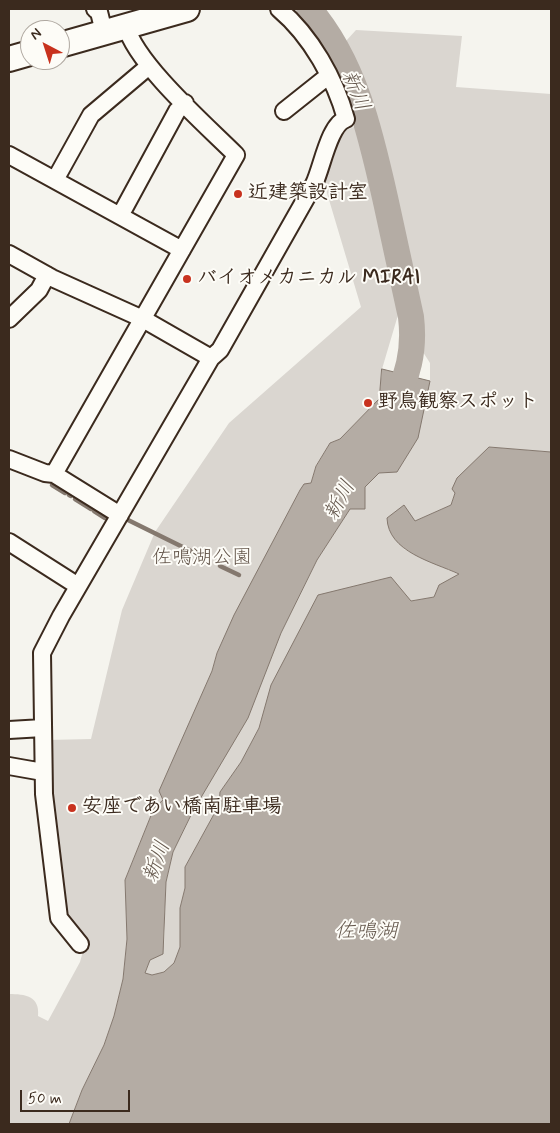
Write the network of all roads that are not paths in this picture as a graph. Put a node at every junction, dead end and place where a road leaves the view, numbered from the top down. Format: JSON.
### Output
{"nodes":[{"id":1,"x":96,"y":9,"type":"edge"},
{"id":2,"x":186,"y":9,"type":"edge"},
{"id":3,"x":279,"y":9,"type":"edge"},
{"id":4,"x":115,"y":29,"type":"junction"},
{"id":5,"x":70,"y":42,"type":"edge"},
{"id":6,"x":149,"y":66,"type":"junction"},
{"id":7,"x":328,"y":76,"type":"junction"},
{"id":8,"x":185,"y":103,"type":"junction"},
{"id":9,"x":284,"y":111,"type":"dead end"},
{"id":10,"x":9,"y":155,"type":"edge"},
{"id":11,"x":55,"y":180,"type":"junction"},
{"id":12,"x":120,"y":216,"type":"junction"},
{"id":13,"x":182,"y":250,"type":"junction"},
{"id":14,"x":9,"y":254,"type":"edge"},
{"id":15,"x":47,"y":275,"type":"junction"},
{"id":16,"x":9,"y":319,"type":"edge"},
{"id":17,"x":142,"y":319,"type":"junction"},
{"id":18,"x":211,"y":358,"type":"junction"},
{"id":19,"x":9,"y":459,"type":"edge"},
{"id":20,"x":54,"y":474,"type":"junction"},
{"id":21,"x":120,"y":515,"type":"junction"},
{"id":22,"x":10,"y":545,"type":"edge"},
{"id":23,"x":78,"y":586,"type":"junction"},
{"id":24,"x":43,"y":728,"type":"junction"},
{"id":25,"x":9,"y":730,"type":"edge"},
{"id":26,"x":9,"y":766,"type":"edge"},
{"id":27,"x":43,"y":772,"type":"junction"},
{"id":28,"x":80,"y":944,"type":"dead end"}],
"edges":[{"from":1,"to":4,"type":"street"},
{"from":2,"to":4,"type":"main road"},
{"from":3,"to":7,"type":"street"},
{"from":4,"to":5,"type":"main road"},
{"from":4,"to":6,"type":"street"},
{"from":6,"to":8,"type":"street"},
{"from":6,"to":11,"type":"street"},
{"from":7,"to":9,"type":"street"},
{"from":7,"to":18,"type":"street"},
{"from":8,"to":12,"type":"street"},
{"from":8,"to":13,"type":"street"},
{"from":10,"to":11,"type":"street"},
{"from":11,"to":12,"type":"street"},
{"from":12,"to":13,"type":"street"},
{"from":13,"to":17,"type":"street"},
{"from":14,"to":15,"type":"street"},
{"from":15,"to":16,"type":"street"},
{"from":15,"to":17,"type":"street"},
{"from":17,"to":18,"type":"street"},
{"from":17,"to":20,"type":"street"},
{"from":18,"to":21,"type":"street"},
{"from":19,"to":20,"type":"street"},
{"from":20,"to":21,"type":"street"},
{"from":21,"to":23,"type":"street"},
{"from":22,"to":23,"type":"street"},
{"from":23,"to":24,"type":"street"},
{"from":24,"to":25,"type":"street"},
{"from":24,"to":27,"type":"street"},
{"from":26,"to":27,"type":"street"},
{"from":27,"to":28,"type":"street"}]}
